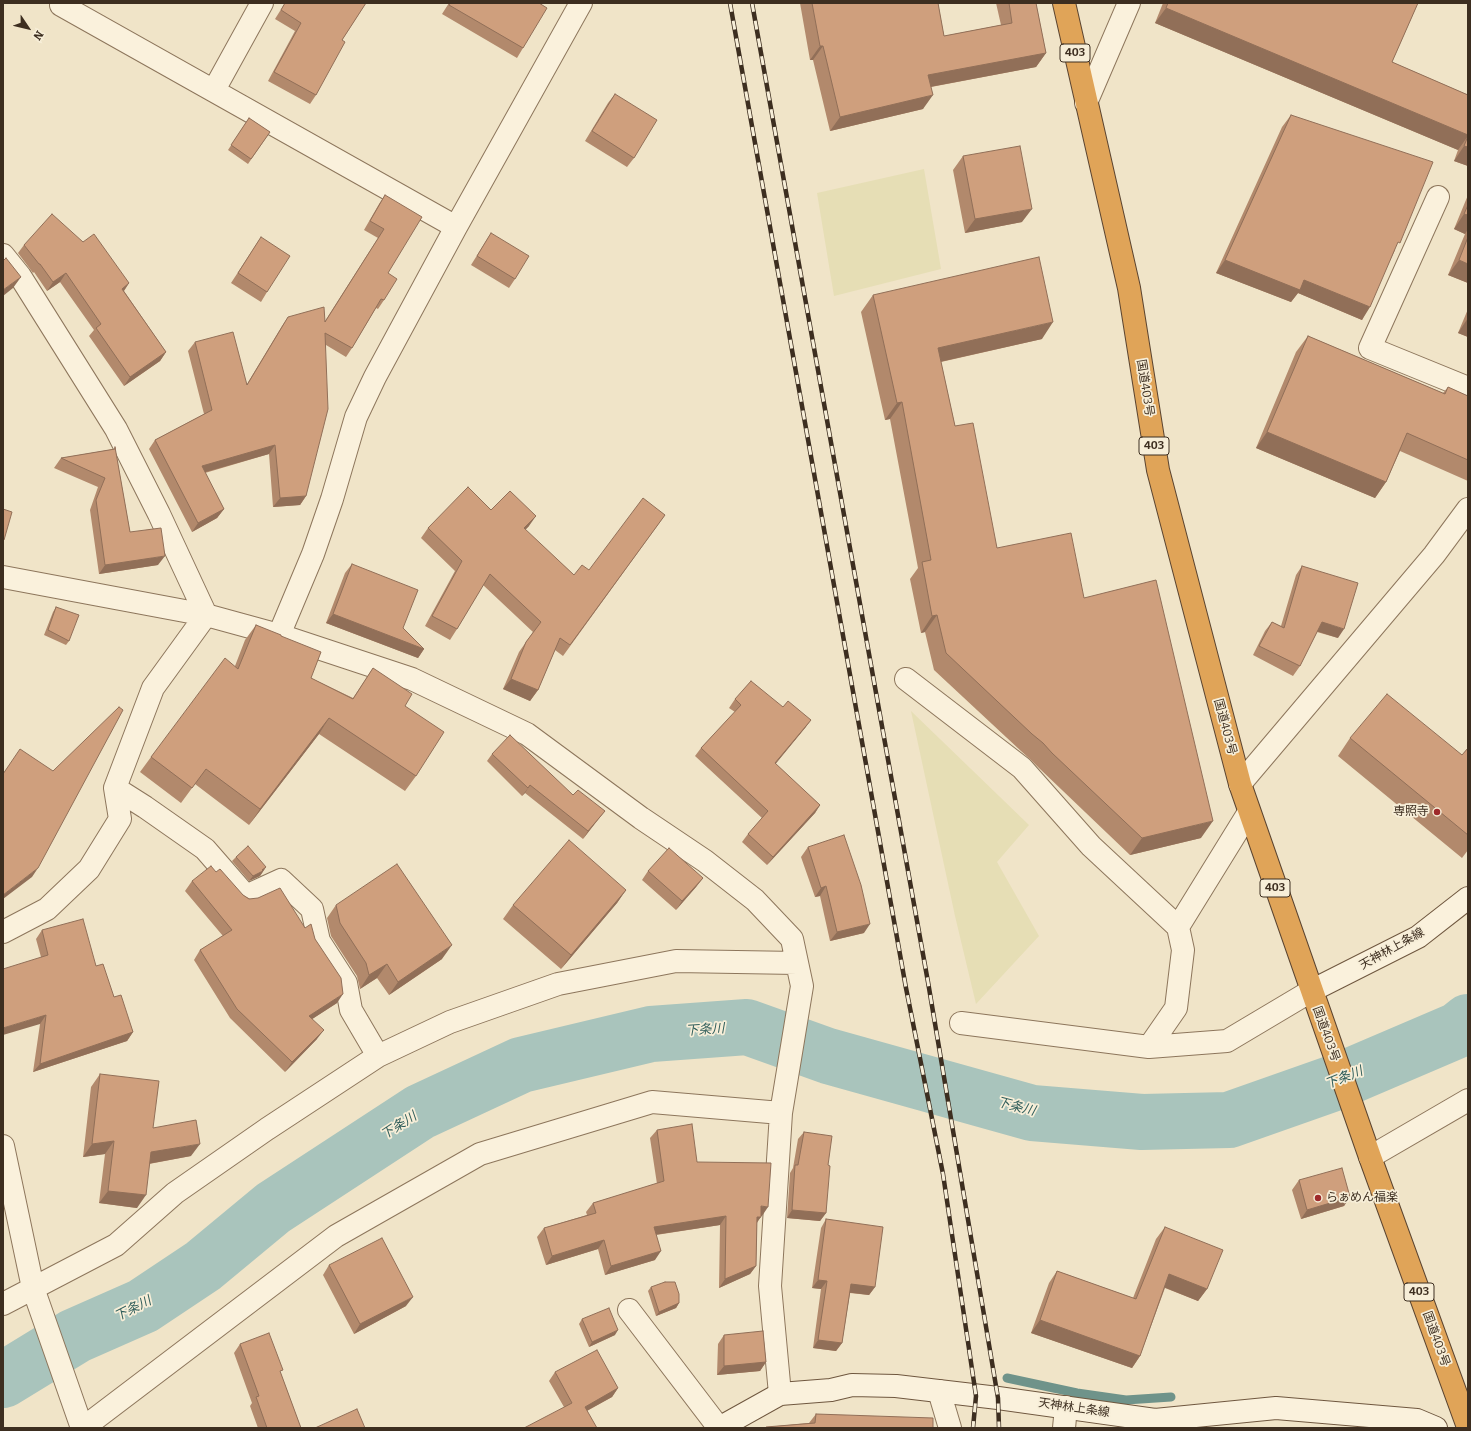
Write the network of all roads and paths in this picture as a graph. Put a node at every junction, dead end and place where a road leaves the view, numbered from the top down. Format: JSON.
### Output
{"nodes":[{"id":1,"x":262,"y":3,"type":"edge"},
{"id":2,"x":581,"y":3,"type":"edge"},
{"id":3,"x":1064,"y":3,"type":"edge"},
{"id":4,"x":1129,"y":3,"type":"edge"},
{"id":5,"x":60,"y":4,"type":"edge"},
{"id":6,"x":214,"y":90,"type":"junction"},
{"id":7,"x":1086,"y":103,"type":"junction"},
{"id":8,"x":1438,"y":196,"type":"dead end"},
{"id":9,"x":456,"y":227,"type":"junction"},
{"id":10,"x":3,"y":255,"type":"edge"},
{"id":11,"x":1468,"y":388,"type":"edge"},
{"id":12,"x":1468,"y":509,"type":"edge"},
{"id":13,"x":3,"y":576,"type":"edge"},
{"id":14,"x":206,"y":615,"type":"junction"},
{"id":15,"x":280,"y":635,"type":"junction"},
{"id":16,"x":906,"y":679,"type":"dead end"},
{"id":17,"x":1240,"y":784,"type":"junction"},
{"id":18,"x":115,"y":788,"type":"junction"},
{"id":19,"x":1249,"y":812,"type":"junction"},
{"id":20,"x":1468,"y":898,"type":"edge"},
{"id":21,"x":1178,"y":927,"type":"junction"},
{"id":22,"x":3,"y":932,"type":"edge"},
{"id":23,"x":797,"y":963,"type":"junction"},
{"id":24,"x":1311,"y":992,"type":"junction"},
{"id":25,"x":961,"y":1023,"type":"dead end"},
{"id":26,"x":1149,"y":1047,"type":"junction"},
{"id":27,"x":378,"y":1056,"type":"junction"},
{"id":28,"x":1468,"y":1100,"type":"edge"},
{"id":29,"x":781,"y":1112,"type":"junction"},
{"id":30,"x":3,"y":1146,"type":"edge"},
{"id":31,"x":1370,"y":1157,"type":"junction"},
{"id":32,"x":33,"y":1288,"type":"junction"},
{"id":33,"x":3,"y":1304,"type":"edge"},
{"id":34,"x":629,"y":1310,"type":"dead end"},
{"id":35,"x":939,"y":1391,"type":"junction"},
{"id":36,"x":780,"y":1394,"type":"junction"},
{"id":37,"x":1065,"y":1417,"type":"edge"},
{"id":38,"x":1468,"y":1427,"type":"edge"},
{"id":39,"x":82,"y":1428,"type":"edge"},
{"id":40,"x":719,"y":1428,"type":"edge"},
{"id":41,"x":950,"y":1428,"type":"edge"},
{"id":42,"x":1436,"y":1428,"type":"edge"}],
"edges":[{"from":1,"to":6,"type":"street"},
{"from":2,"to":9,"type":"street"},
{"from":3,"to":7,"type":"highway","name":"国道403号","number":"403"},
{"from":4,"to":7,"type":"street"},
{"from":5,"to":6,"type":"street"},
{"from":6,"to":9,"type":"street"},
{"from":7,"to":17,"type":"highway","name":"国道403号","number":"403"},
{"from":8,"to":11,"type":"street"},
{"from":9,"to":15,"type":"street"},
{"from":10,"to":14,"type":"street"},
{"from":12,"to":17,"type":"street"},
{"from":13,"to":14,"type":"street"},
{"from":14,"to":15,"type":"street"},
{"from":14,"to":18,"type":"street"},
{"from":15,"to":23,"type":"street"},
{"from":16,"to":21,"type":"street"},
{"from":17,"to":19,"type":"highway","name":"国道403号","number":"403"},
{"from":18,"to":22,"type":"street"},
{"from":18,"to":27,"type":"street"},
{"from":19,"to":21,"type":"street"},
{"from":19,"to":24,"type":"highway","name":"国道403号","number":"403"},
{"from":20,"to":24,"type":"street","name":"天神林上条線"},
{"from":21,"to":26,"type":"street"},
{"from":23,"to":27,"type":"street"},
{"from":23,"to":29,"type":"street"},
{"from":24,"to":26,"type":"street","name":"天神林上条線"},
{"from":24,"to":31,"type":"highway","name":"国道403号","number":"403"},
{"from":25,"to":26,"type":"street","name":"天神林上条線"},
{"from":27,"to":32,"type":"street"},
{"from":28,"to":31,"type":"street"},
{"from":29,"to":36,"type":"street"},
{"from":29,"to":39,"type":"street"},
{"from":30,"to":32,"type":"street"},
{"from":31,"to":38,"type":"highway","name":"国道403号","number":"403"},
{"from":32,"to":33,"type":"street"},
{"from":32,"to":39,"type":"street"},
{"from":34,"to":40,"type":"street"},
{"from":35,"to":36,"type":"street","name":"天神林上条線"},
{"from":35,"to":37,"type":"street","name":"天神林上条線"},
{"from":35,"to":41,"type":"street"},
{"from":36,"to":40,"type":"street","name":"天神林上条線"},
{"from":37,"to":42,"type":"street","name":"天神林上条線"}]}
